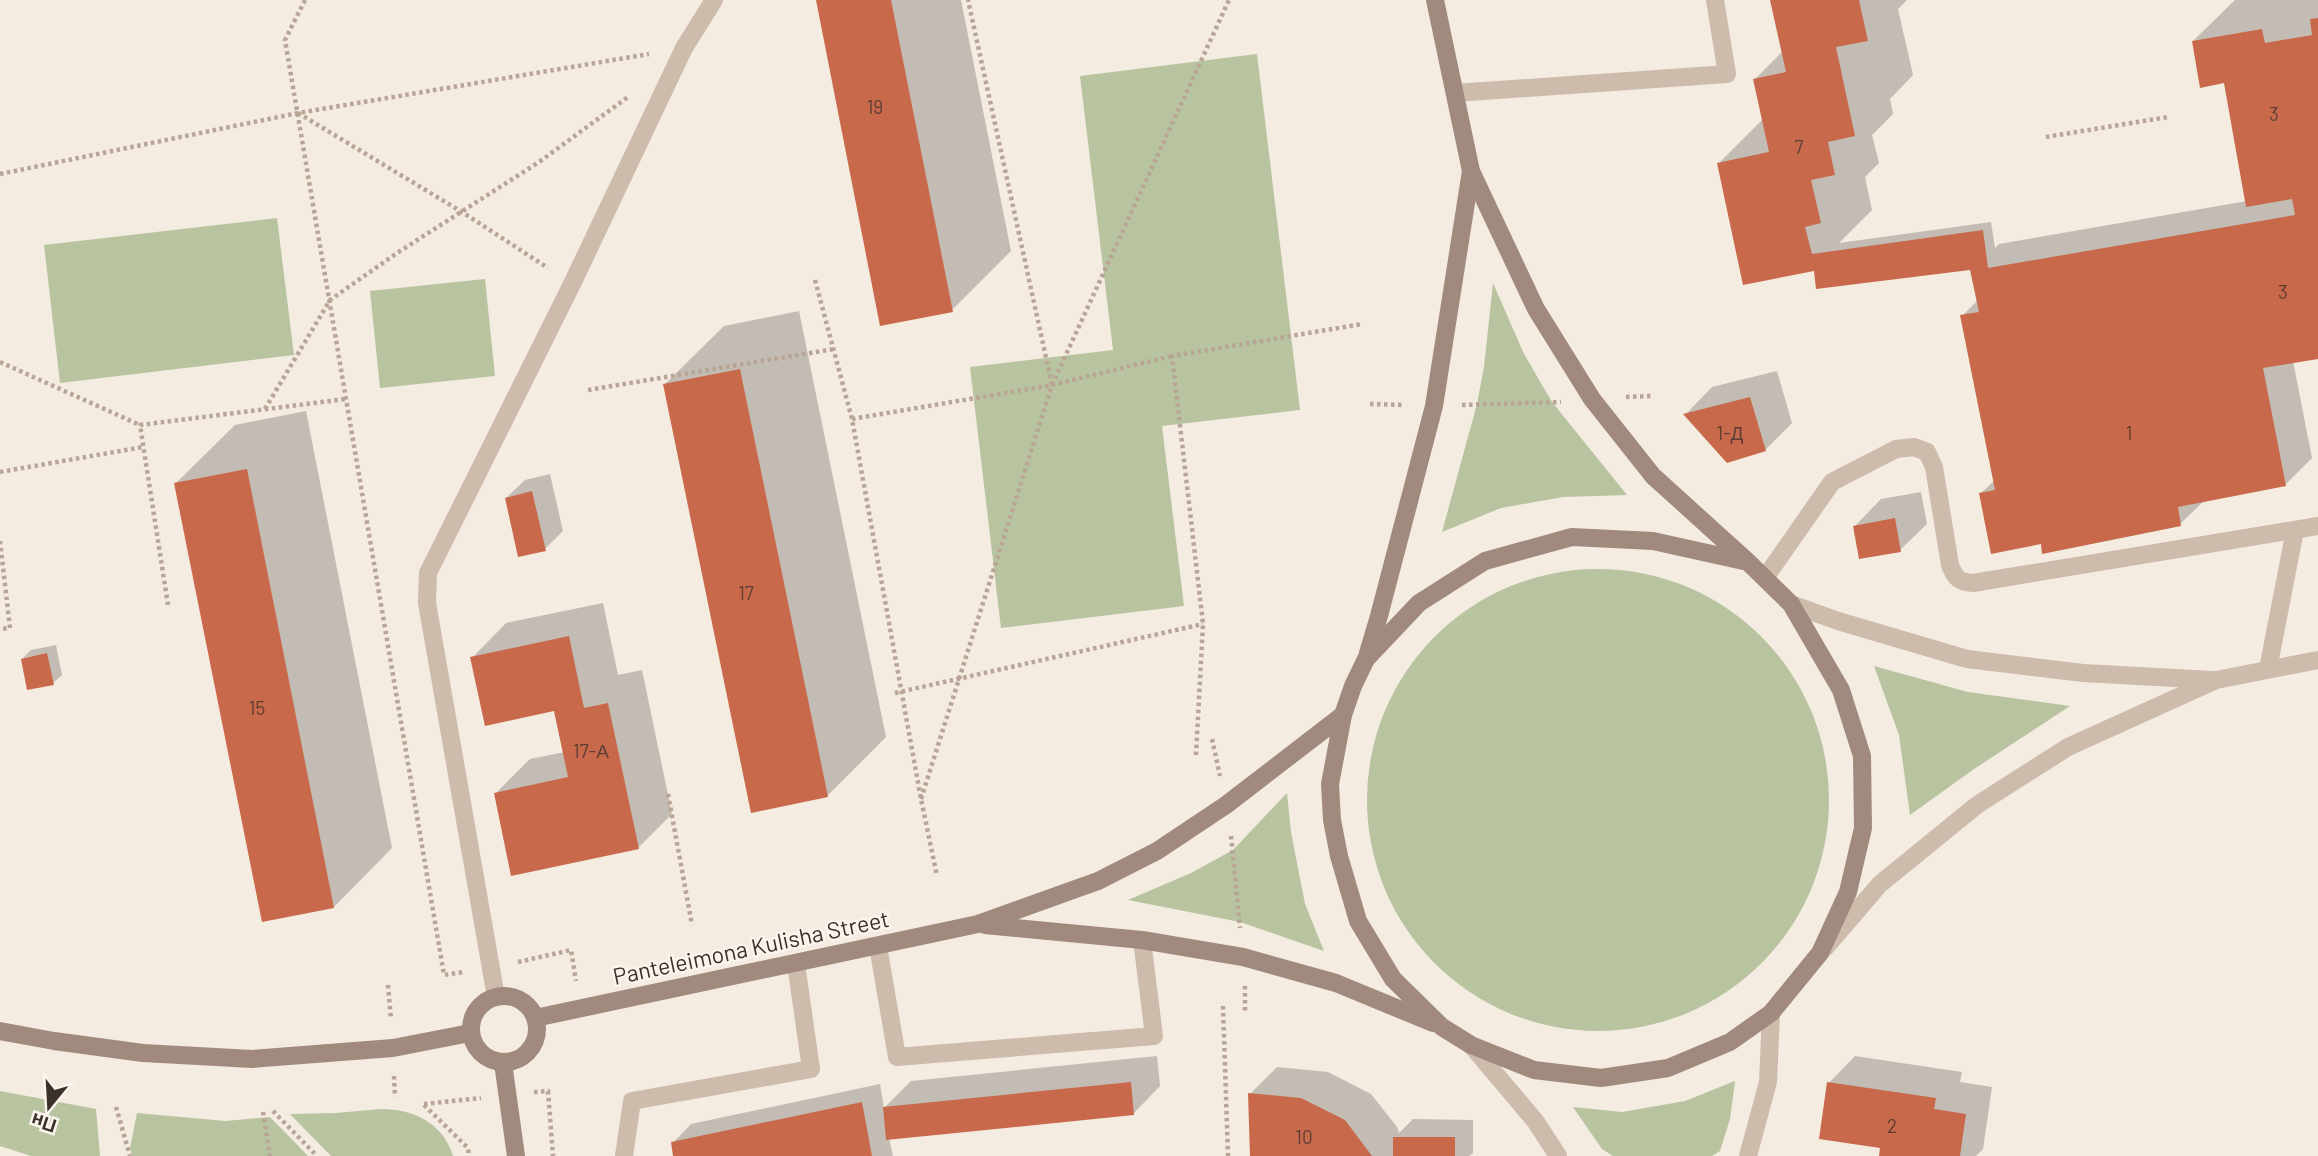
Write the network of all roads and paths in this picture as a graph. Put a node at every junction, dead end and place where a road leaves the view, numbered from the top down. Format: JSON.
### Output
{"nodes":[{"id":1,"x":305,"y":0,"type":"edge"},
{"id":2,"x":714,"y":0,"type":"edge"},
{"id":3,"x":968,"y":0,"type":"edge"},
{"id":4,"x":1229,"y":0,"type":"edge"},
{"id":5,"x":1435,"y":0,"type":"edge"},
{"id":6,"x":1715,"y":0,"type":"edge"},
{"id":7,"x":684,"y":48,"type":"junction"},
{"id":8,"x":634,"y":93,"type":"dead end"},
{"id":9,"x":1455,"y":93,"type":"junction"},
{"id":10,"x":298,"y":113,"type":"junction"},
{"id":11,"x":2168,"y":117,"type":"dead end"},
{"id":12,"x":2046,"y":137,"type":"dead end"},
{"id":13,"x":1471,"y":171,"type":"junction"},
{"id":14,"x":0,"y":174,"type":"edge"},
{"id":15,"x":462,"y":212,"type":"junction"},
{"id":16,"x":815,"y":280,"type":"dead end"},
{"id":17,"x":572,"y":284,"type":"junction"},
{"id":18,"x":330,"y":300,"type":"junction"},
{"id":19,"x":1362,"y":324,"type":"dead end"},
{"id":20,"x":834,"y":349,"type":"junction"},
{"id":21,"x":1172,"y":356,"type":"junction"},
{"id":22,"x":0,"y":362,"type":"edge"},
{"id":23,"x":1052,"y":385,"type":"junction"},
{"id":24,"x":588,"y":390,"type":"dead end"},
{"id":25,"x":1653,"y":396,"type":"dead end"},
{"id":26,"x":346,"y":398,"type":"junction"},
{"id":27,"x":1592,"y":398,"type":"junction"},
{"id":28,"x":1370,"y":404,"type":"dead end"},
{"id":29,"x":1434,"y":406,"type":"junction"},
{"id":30,"x":265,"y":409,"type":"junction"},
{"id":31,"x":852,"y":419,"type":"junction"},
{"id":32,"x":140,"y":425,"type":"junction"},
{"id":33,"x":144,"y":447,"type":"junction"},
{"id":34,"x":0,"y":472,"type":"edge"},
{"id":35,"x":2318,"y":526,"type":"edge"},
{"id":36,"x":2295,"y":530,"type":"junction"},
{"id":37,"x":0,"y":541,"type":"edge"},
{"id":38,"x":1748,"y":562,"type":"junction"},
{"id":39,"x":1765,"y":578,"type":"junction"},
{"id":40,"x":1791,"y":604,"type":"junction"},
{"id":41,"x":168,"y":605,"type":"dead end"},
{"id":42,"x":1203,"y":624,"type":"junction"},
{"id":43,"x":0,"y":629,"type":"edge"},
{"id":44,"x":1366,"y":659,"type":"junction"},
{"id":45,"x":2318,"y":660,"type":"edge"},
{"id":46,"x":2268,"y":669,"type":"junction"},
{"id":47,"x":959,"y":680,"type":"junction"},
{"id":48,"x":2216,"y":680,"type":"junction"},
{"id":49,"x":902,"y":692,"type":"junction"},
{"id":50,"x":895,"y":693,"type":"dead end"},
{"id":51,"x":1343,"y":715,"type":"junction"},
{"id":52,"x":1212,"y":739,"type":"dead end"},
{"id":53,"x":1196,"y":755,"type":"dead end"},
{"id":54,"x":668,"y":794,"type":"dead end"},
{"id":55,"x":921,"y":799,"type":"junction"},
{"id":56,"x":1226,"y":806,"type":"junction"},
{"id":57,"x":937,"y":876,"type":"dead end"},
{"id":58,"x":978,"y":924,"type":"junction"},
{"id":59,"x":692,"y":925,"type":"dead end"},
{"id":60,"x":1142,"y":940,"type":"junction"},
{"id":61,"x":878,"y":946,"type":"junction"},
{"id":62,"x":1820,"y":953,"type":"junction"},
{"id":63,"x":1243,"y":957,"type":"junction"},
{"id":64,"x":796,"y":964,"type":"junction"},
{"id":65,"x":492,"y":968,"type":"junction"},
{"id":66,"x":496,"y":997,"type":"junction"},
{"id":67,"x":1223,"y":1006,"type":"dead end"},
{"id":68,"x":580,"y":1009,"type":"junction"},
{"id":69,"x":1245,"y":1011,"type":"dead end"},
{"id":70,"x":1771,"y":1013,"type":"junction"},
{"id":71,"x":535,"y":1018,"type":"junction"},
{"id":72,"x":1442,"y":1027,"type":"junction"},
{"id":73,"x":0,"y":1031,"type":"edge"},
{"id":74,"x":470,"y":1033,"type":"junction"},
{"id":75,"x":1471,"y":1045,"type":"junction"},
{"id":76,"x":503,"y":1063,"type":"junction"},
{"id":77,"x":548,"y":1091,"type":"dead end"},
{"id":78,"x":424,"y":1104,"type":"dead end"},
{"id":79,"x":116,"y":1107,"type":"dead end"},
{"id":80,"x":273,"y":1111,"type":"dead end"},
{"id":81,"x":263,"y":1112,"type":"dead end"},
{"id":82,"x":130,"y":1156,"type":"edge"},
{"id":83,"x":270,"y":1156,"type":"edge"},
{"id":84,"x":317,"y":1156,"type":"edge"},
{"id":85,"x":469,"y":1156,"type":"edge"},
{"id":86,"x":516,"y":1156,"type":"edge"},
{"id":87,"x":553,"y":1156,"type":"edge"},
{"id":88,"x":624,"y":1156,"type":"edge"},
{"id":89,"x":1228,"y":1156,"type":"edge"},
{"id":90,"x":1558,"y":1156,"type":"edge"},
{"id":91,"x":1748,"y":1156,"type":"edge"}],
"edges":[{"from":1,"to":10,"type":"path"},
{"from":2,"to":7,"type":"street"},
{"from":3,"to":23,"type":"path"},
{"from":4,"to":23,"type":"path"},
{"from":5,"to":9,"type":"main road"},
{"from":6,"to":9,"type":"street"},
{"from":7,"to":10,"type":"path"},
{"from":7,"to":17,"type":"street"},
{"from":8,"to":15,"type":"path"},
{"from":9,"to":13,"type":"main road"},
{"from":10,"to":14,"type":"path"},
{"from":10,"to":15,"type":"path"},
{"from":10,"to":18,"type":"path"},
{"from":11,"to":12,"type":"path"},
{"from":13,"to":27,"type":"main road"},
{"from":13,"to":29,"type":"main road"},
{"from":15,"to":17,"type":"path"},
{"from":15,"to":18,"type":"path"},
{"from":16,"to":20,"type":"path"},
{"from":17,"to":65,"type":"street"},
{"from":18,"to":26,"type":"path"},
{"from":18,"to":30,"type":"path"},
{"from":19,"to":21,"type":"path"},
{"from":20,"to":24,"type":"path"},
{"from":20,"to":31,"type":"path"},
{"from":21,"to":23,"type":"path"},
{"from":21,"to":42,"type":"path"},
{"from":22,"to":32,"type":"path"},
{"from":23,"to":31,"type":"path"},
{"from":23,"to":47,"type":"path"},
{"from":25,"to":27,"type":"path"},
{"from":26,"to":30,"type":"path"},
{"from":26,"to":65,"type":"path"},
{"from":27,"to":29,"type":"path"},
{"from":27,"to":38,"type":"main road"},
{"from":28,"to":29,"type":"path"},
{"from":29,"to":44,"type":"main road"},
{"from":30,"to":32,"type":"path"},
{"from":31,"to":49,"type":"path"},
{"from":32,"to":33,"type":"path"},
{"from":33,"to":34,"type":"path"},
{"from":33,"to":41,"type":"path"},
{"from":35,"to":36,"type":"street"},
{"from":36,"to":39,"type":"street"},
{"from":36,"to":46,"type":"street"},
{"from":37,"to":43,"type":"path"},
{"from":38,"to":39,"type":"main road"},
{"from":38,"to":44,"type":"main road"},
{"from":39,"to":40,"type":"main road"},
{"from":40,"to":48,"type":"street"},
{"from":40,"to":62,"type":"main road"},
{"from":42,"to":47,"type":"path"},
{"from":42,"to":53,"type":"path"},
{"from":44,"to":51,"type":"main road"},
{"from":45,"to":46,"type":"street"},
{"from":46,"to":48,"type":"street"},
{"from":47,"to":49,"type":"path"},
{"from":47,"to":55,"type":"path"},
{"from":48,"to":62,"type":"street"},
{"from":49,"to":50,"type":"path"},
{"from":49,"to":55,"type":"path"},
{"from":51,"to":56,"type":"main road","name":"Panteleimona Kulisha Street"},
{"from":51,"to":72,"type":"main road"},
{"from":52,"to":56,"type":"path"},
{"from":54,"to":59,"type":"path"},
{"from":55,"to":57,"type":"path"},
{"from":56,"to":58,"type":"main road","name":"Panteleimona Kulisha Street"},
{"from":56,"to":63,"type":"path"},
{"from":58,"to":60,"type":"main road","name":"Panteleimona Kulisha Street"},
{"from":58,"to":61,"type":"main road","name":"Panteleimona Kulisha Street"},
{"from":60,"to":61,"type":"street"},
{"from":60,"to":63,"type":"main road","name":"Panteleimona Kulisha Street"},
{"from":61,"to":64,"type":"main road","name":"Panteleimona Kulisha Street"},
{"from":62,"to":70,"type":"main road"},
{"from":63,"to":69,"type":"path"},
{"from":63,"to":72,"type":"main road","name":"Panteleimona Kulisha Street"},
{"from":64,"to":68,"type":"main road","name":"Panteleimona Kulisha Street"},
{"from":64,"to":88,"type":"street"},
{"from":65,"to":66,"type":"street"},
{"from":65,"to":68,"type":"path"},
{"from":66,"to":71,"type":"main road"},
{"from":66,"to":74,"type":"main road"},
{"from":67,"to":89,"type":"path"},
{"from":68,"to":71,"type":"main road","name":"Panteleimona Kulisha Street"},
{"from":70,"to":75,"type":"main road"},
{"from":70,"to":91,"type":"street"},
{"from":71,"to":76,"type":"main road"},
{"from":72,"to":75,"type":"main road"},
{"from":73,"to":74,"type":"main road"},
{"from":74,"to":76,"type":"main road"},
{"from":75,"to":90,"type":"street"},
{"from":76,"to":86,"type":"main road"},
{"from":77,"to":87,"type":"path"},
{"from":78,"to":85,"type":"path"},
{"from":79,"to":82,"type":"path"},
{"from":80,"to":84,"type":"path"},
{"from":81,"to":83,"type":"path"}]}
